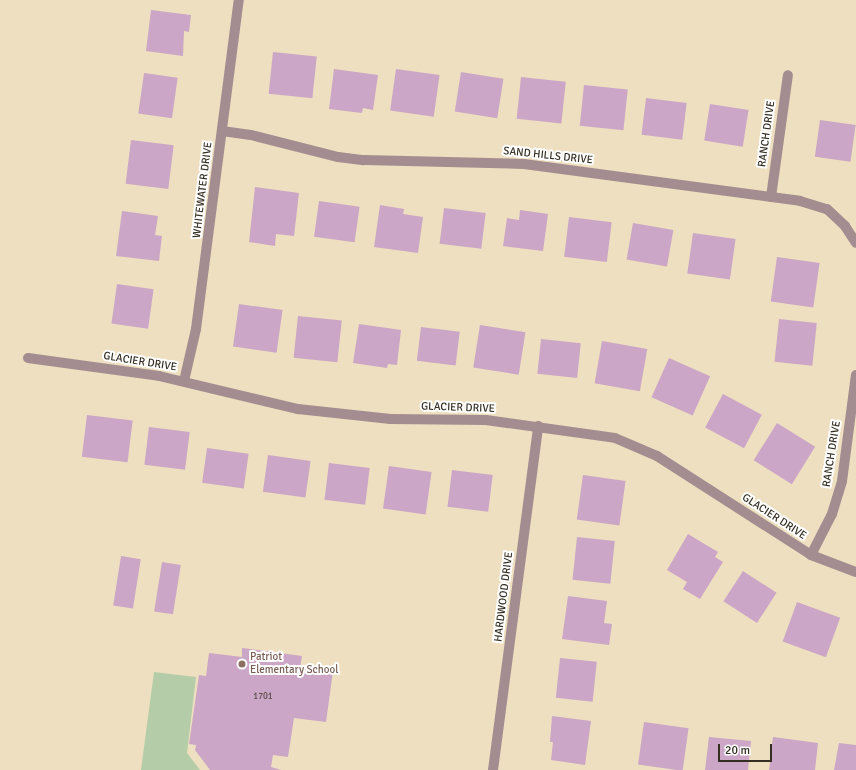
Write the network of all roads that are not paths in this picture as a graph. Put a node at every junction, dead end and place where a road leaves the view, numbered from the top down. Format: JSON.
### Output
{"nodes":[{"id":1,"x":239,"y":0,"type":"edge"},
{"id":2,"x":788,"y":75,"type":"dead end"},
{"id":3,"x":222,"y":131,"type":"junction"},
{"id":4,"x":771,"y":197,"type":"junction"},
{"id":5,"x":855,"y":241,"type":"edge"},
{"id":6,"x":28,"y":358,"type":"dead end"},
{"id":7,"x":856,"y":375,"type":"edge"},
{"id":8,"x":184,"y":381,"type":"junction"},
{"id":9,"x":538,"y":426,"type":"junction"},
{"id":10,"x":811,"y":555,"type":"junction"},
{"id":11,"x":856,"y":572,"type":"edge"},
{"id":12,"x":493,"y":770,"type":"edge"}],
"edges":[{"from":1,"to":3,"type":"street","name":"WHITEWATER DRIVE"},
{"from":2,"to":4,"type":"street","name":"RANCH DRIVE"},
{"from":3,"to":4,"type":"street","name":"SAND HILLS DRIVE"},
{"from":3,"to":8,"type":"street","name":"WHITEWATER DRIVE"},
{"from":4,"to":5,"type":"street","name":"SAND HILLS DRIVE"},
{"from":6,"to":8,"type":"street","name":"GLACIER DRIVE"},
{"from":7,"to":10,"type":"street","name":"RANCH DRIVE"},
{"from":8,"to":9,"type":"street","name":"GLACIER DRIVE"},
{"from":9,"to":10,"type":"street","name":"GLACIER DRIVE"},
{"from":9,"to":12,"type":"street","name":"HARDWOOD DRIVE"},
{"from":10,"to":11,"type":"street","name":"GLACIER DRIVE"}]}
